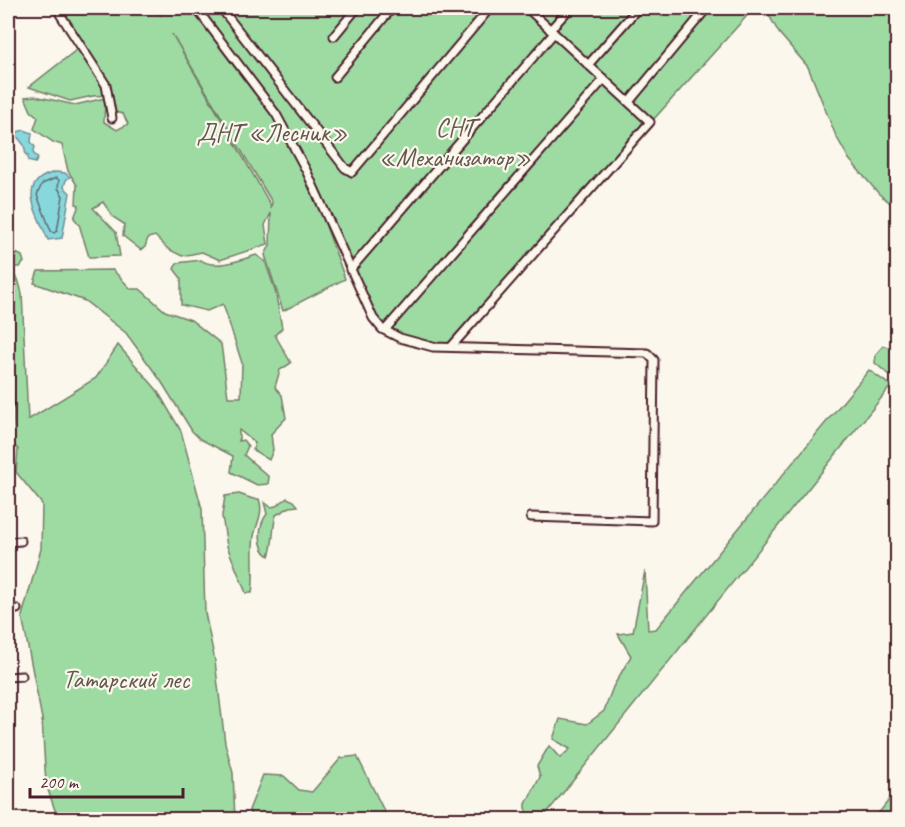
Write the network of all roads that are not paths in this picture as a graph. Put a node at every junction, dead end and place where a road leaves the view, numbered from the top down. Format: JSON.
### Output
{"nodes":[{"id":1,"x":58,"y":8,"type":"edge"},
{"id":2,"x":196,"y":8,"type":"edge"},
{"id":3,"x":221,"y":8,"type":"edge"},
{"id":4,"x":357,"y":8,"type":"edge"},
{"id":5,"x":392,"y":8,"type":"edge"},
{"id":6,"x":490,"y":8,"type":"edge"},
{"id":7,"x":527,"y":8,"type":"edge"},
{"id":8,"x":570,"y":8,"type":"edge"},
{"id":9,"x":638,"y":8,"type":"edge"},
{"id":10,"x":707,"y":8,"type":"edge"},
{"id":11,"x":552,"y":31,"type":"junction"},
{"id":12,"x":334,"y":36,"type":"dead end"},
{"id":13,"x":588,"y":65,"type":"junction"},
{"id":14,"x":335,"y":77,"type":"dead end"},
{"id":15,"x":604,"y":79,"type":"junction"},
{"id":16,"x":629,"y":102,"type":"junction"},
{"id":17,"x":112,"y":118,"type":"dead end"},
{"id":18,"x":350,"y":270,"type":"junction"},
{"id":19,"x":386,"y":330,"type":"junction"},
{"id":20,"x":451,"y":347,"type":"junction"},
{"id":21,"x":531,"y":517,"type":"dead end"},
{"id":22,"x":21,"y":541,"type":"dead end"},
{"id":23,"x":8,"y":542,"type":"edge"},
{"id":24,"x":16,"y":609,"type":"dead end"},
{"id":25,"x":8,"y":610,"type":"edge"},
{"id":26,"x":22,"y":676,"type":"dead end"},
{"id":27,"x":8,"y":677,"type":"edge"}],
"edges":[{"from":1,"to":17,"type":"street"},
{"from":2,"to":18,"type":"street"},
{"from":3,"to":6,"type":"street"},
{"from":4,"to":12,"type":"street"},
{"from":5,"to":14,"type":"street"},
{"from":7,"to":11,"type":"street"},
{"from":8,"to":11,"type":"street"},
{"from":9,"to":13,"type":"street"},
{"from":10,"to":16,"type":"street"},
{"from":11,"to":13,"type":"street"},
{"from":11,"to":18,"type":"street"},
{"from":13,"to":15,"type":"street"},
{"from":15,"to":16,"type":"street"},
{"from":15,"to":19,"type":"street"},
{"from":16,"to":20,"type":"street"},
{"from":18,"to":19,"type":"street"},
{"from":19,"to":20,"type":"street"},
{"from":20,"to":21,"type":"street"},
{"from":22,"to":23,"type":"street"},
{"from":24,"to":25,"type":"street"},
{"from":26,"to":27,"type":"street"}]}
